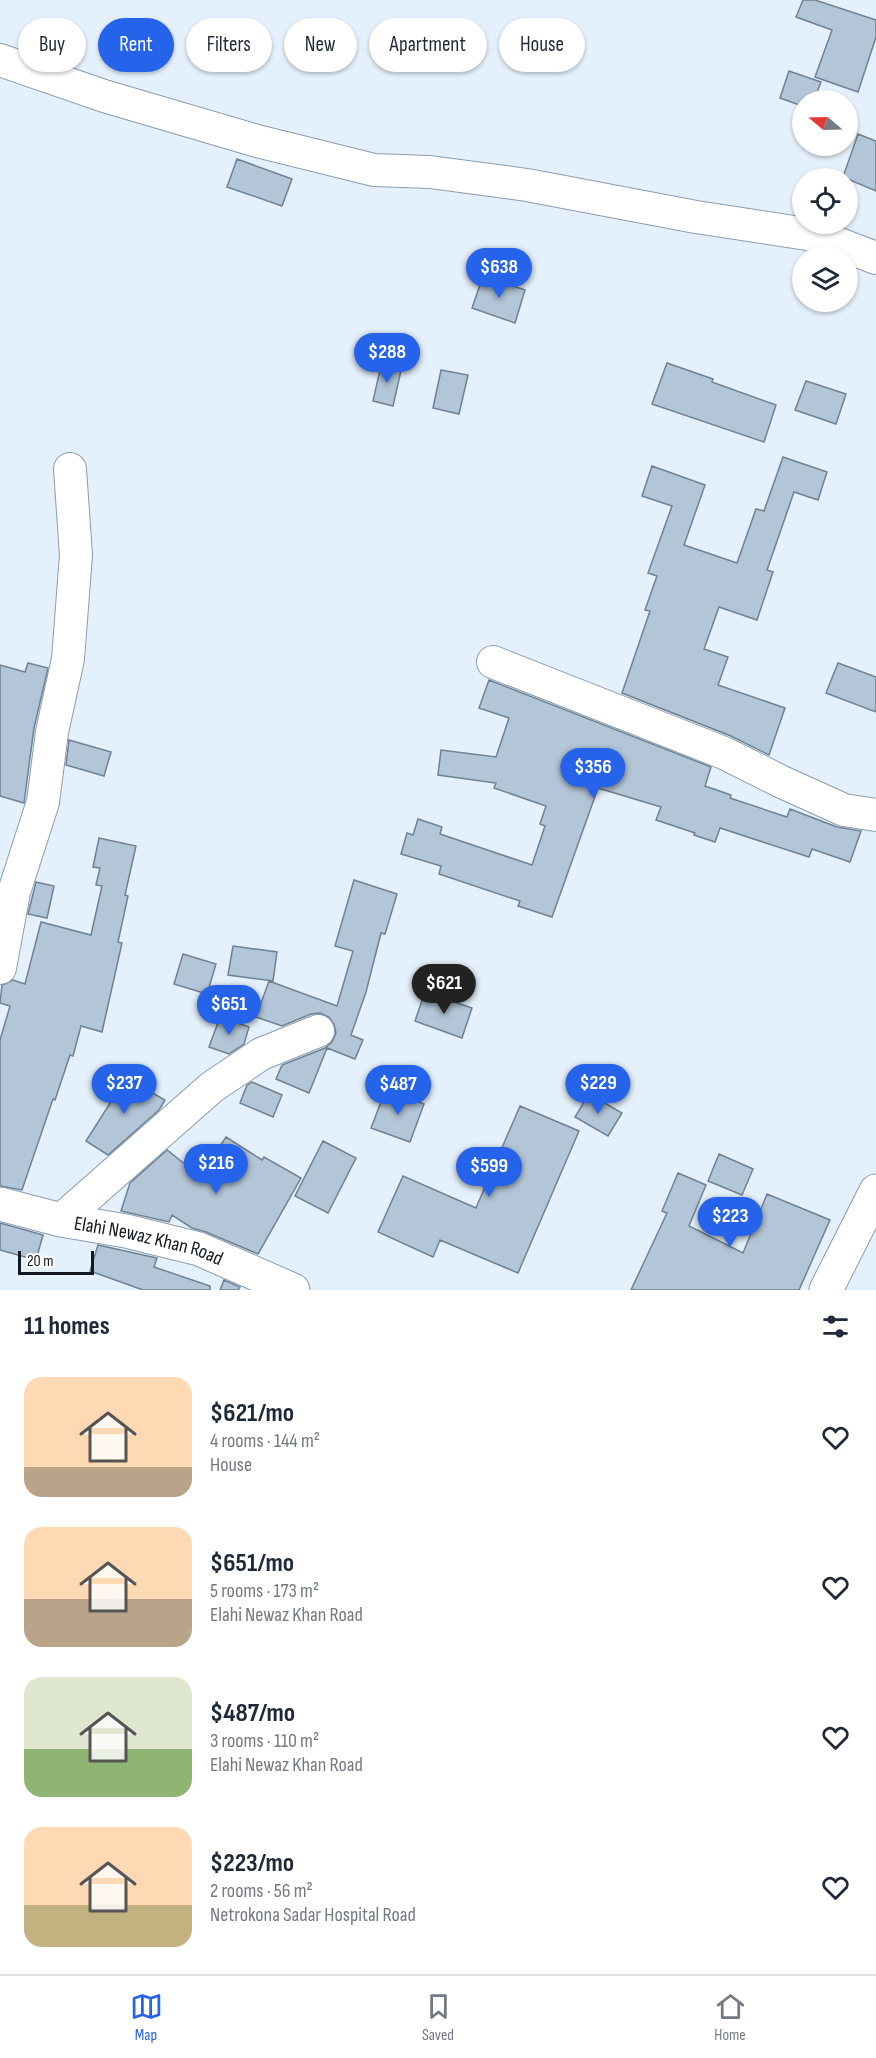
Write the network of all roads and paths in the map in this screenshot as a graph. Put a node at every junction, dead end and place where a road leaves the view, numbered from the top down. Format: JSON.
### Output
{"nodes":[{"id":1,"x":0,"y":60,"type":"edge"},
{"id":2,"x":876,"y":258,"type":"edge"},
{"id":3,"x":70,"y":469,"type":"dead end"},
{"id":4,"x":493,"y":662,"type":"dead end"},
{"id":5,"x":876,"y":815,"type":"edge"},
{"id":6,"x":0,"y":968,"type":"edge"},
{"id":7,"x":318,"y":1031,"type":"dead end"},
{"id":8,"x":876,"y":1191,"type":"edge"},
{"id":9,"x":0,"y":1204,"type":"edge"},
{"id":10,"x":61,"y":1220,"type":"junction"},
{"id":11,"x":293,"y":1290,"type":"edge"},
{"id":12,"x":826,"y":1290,"type":"edge"}],
"edges":[{"from":1,"to":2,"type":"street"},
{"from":3,"to":6,"type":"street"},
{"from":4,"to":5,"type":"street"},
{"from":7,"to":10,"type":"street"},
{"from":8,"to":12,"type":"street"},
{"from":9,"to":10,"type":"street","name":"Elahi Newaz Khan Road"},
{"from":10,"to":11,"type":"street","name":"Elahi Newaz Khan Road"}]}
